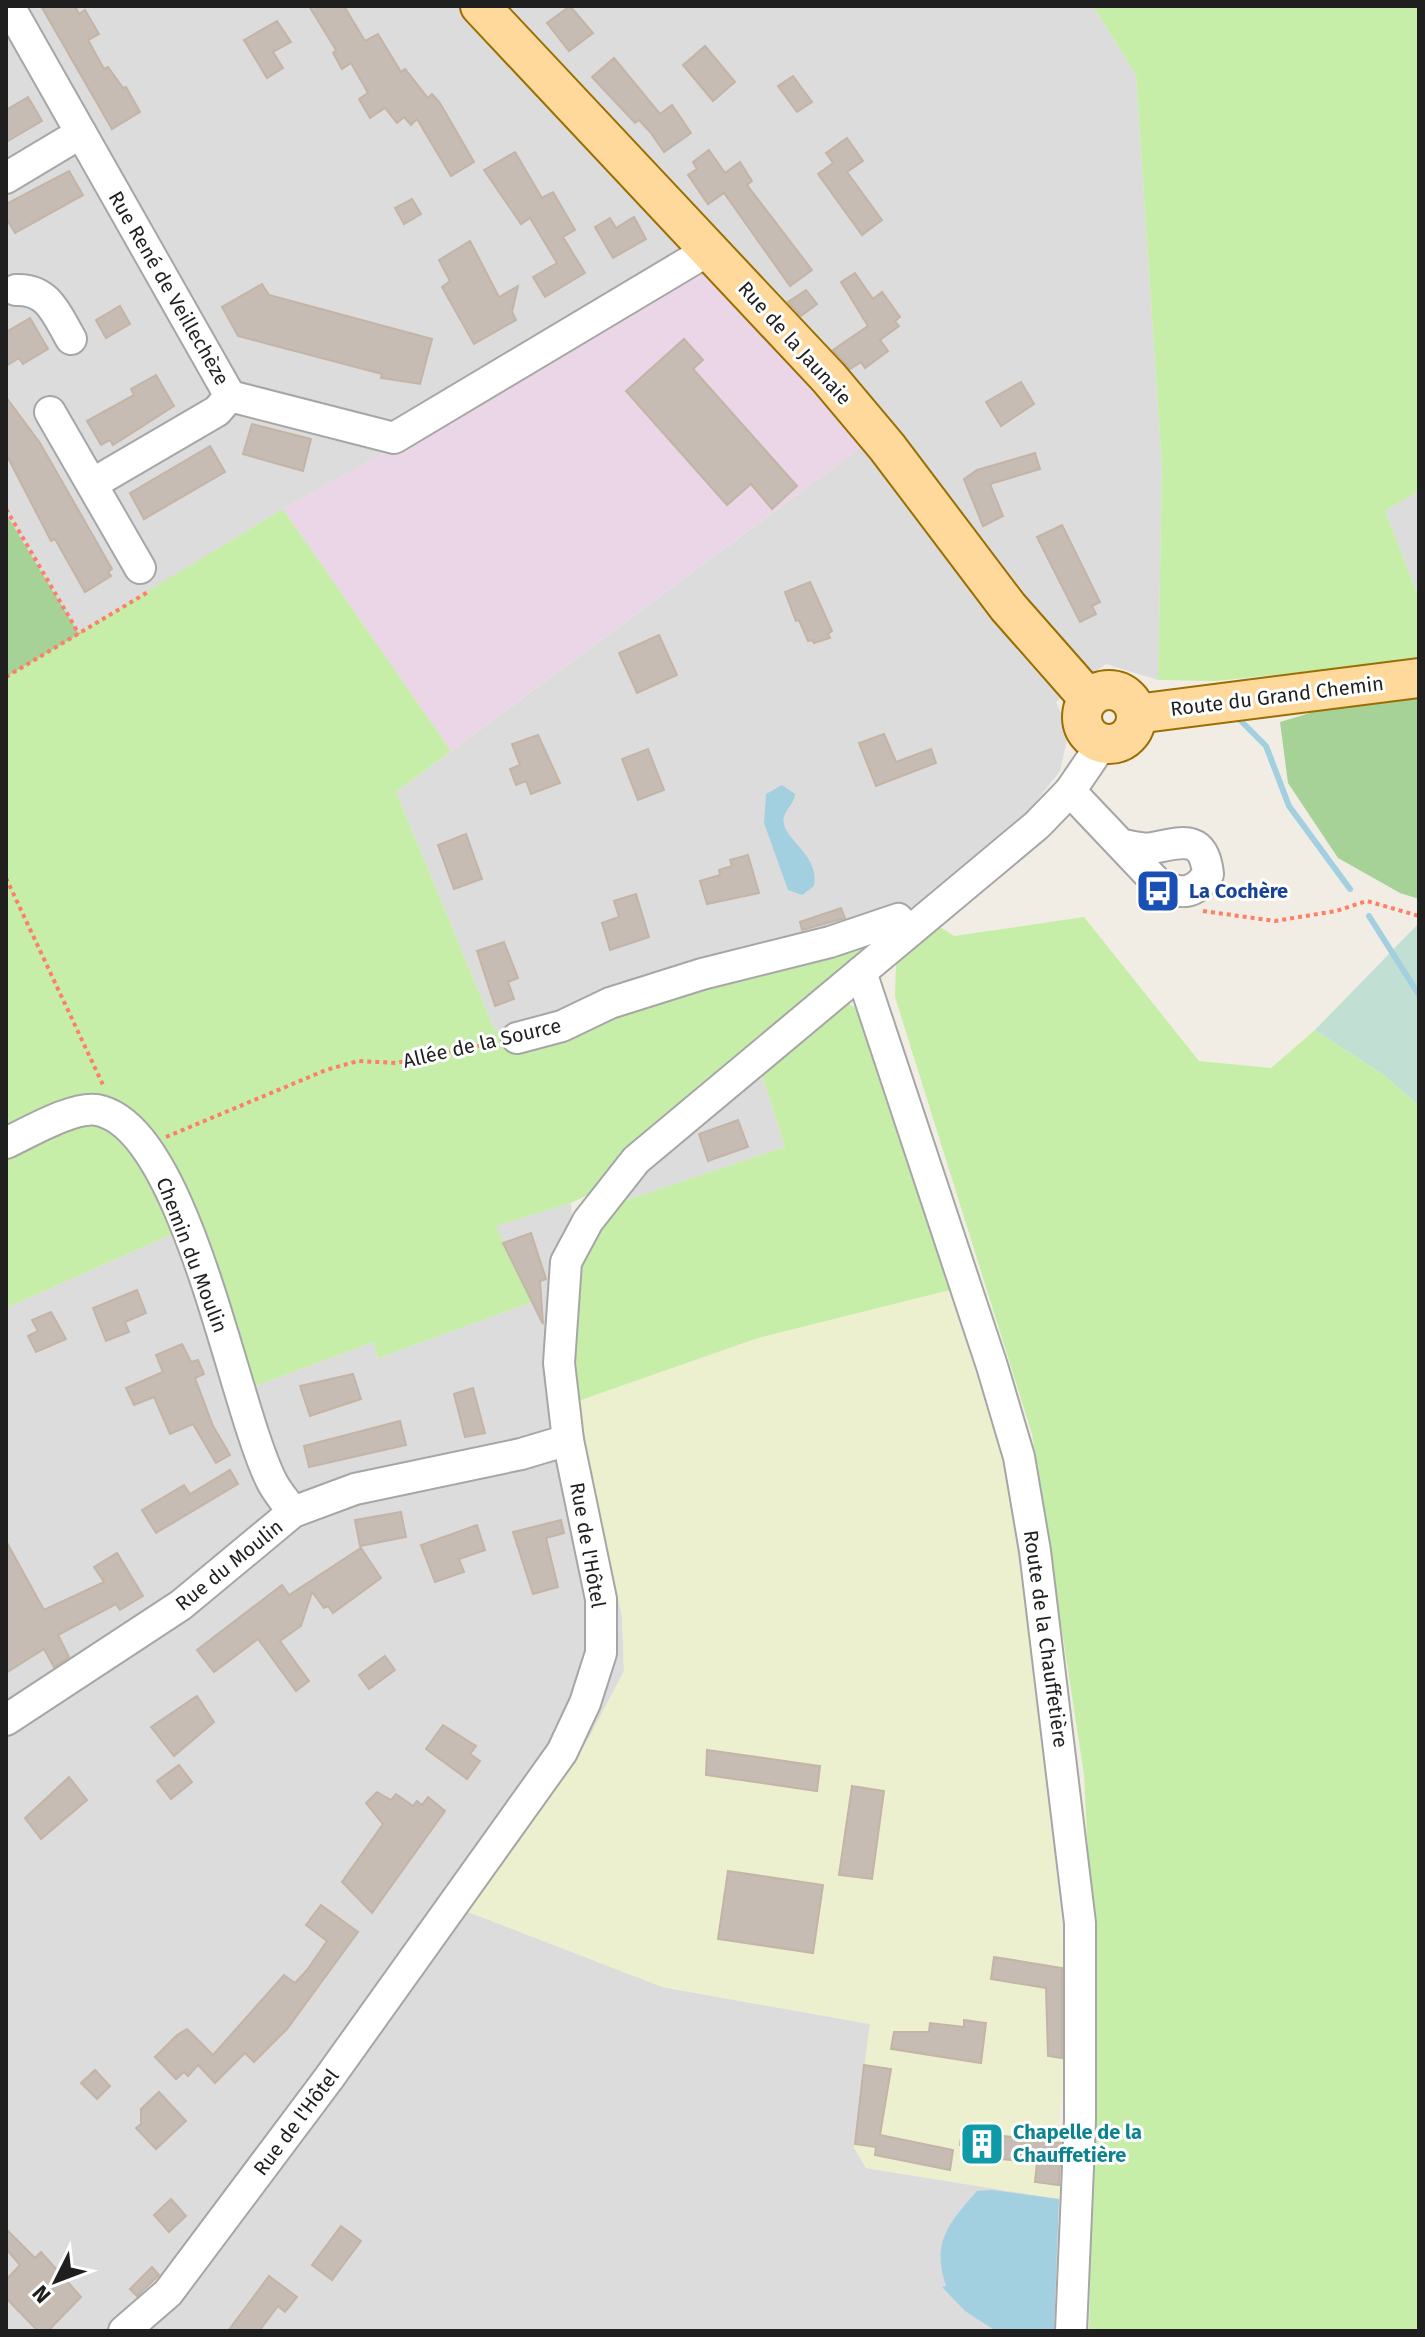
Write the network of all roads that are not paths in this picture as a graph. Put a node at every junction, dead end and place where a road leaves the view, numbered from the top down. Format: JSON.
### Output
{"nodes":[{"id":1,"x":9,"y":6,"type":"edge"},
{"id":2,"x":480,"y":6,"type":"edge"},
{"id":3,"x":81,"y":133,"type":"junction"},
{"id":4,"x":6,"y":178,"type":"edge"},
{"id":5,"x":709,"y":250,"type":"junction"},
{"id":6,"x":9,"y":286,"type":"edge"},
{"id":7,"x":71,"y":339,"type":"dead end"},
{"id":8,"x":230,"y":396,"type":"junction"},
{"id":9,"x":50,"y":412,"type":"dead end"},
{"id":10,"x":92,"y":484,"type":"junction"},
{"id":11,"x":140,"y":568,"type":"road end"},
{"id":12,"x":1419,"y":678,"type":"edge"},
{"id":13,"x":1089,"y":699,"type":"junction"},
{"id":14,"x":1136,"y":714,"type":"junction"},
{"id":15,"x":1102,"y":744,"type":"junction"},
{"id":16,"x":1070,"y":791,"type":"junction"},
{"id":17,"x":1122,"y":845,"type":"dead end"},
{"id":18,"x":910,"y":931,"type":"junction"},
{"id":19,"x":861,"y":972,"type":"junction"},
{"id":20,"x":517,"y":1038,"type":"road end"},
{"id":21,"x":6,"y":1143,"type":"edge"},
{"id":22,"x":568,"y":1440,"type":"junction"},
{"id":23,"x":293,"y":1512,"type":"junction"},
{"id":24,"x":6,"y":1720,"type":"edge"},
{"id":25,"x":124,"y":2331,"type":"edge"},
{"id":26,"x":1071,"y":2331,"type":"edge"}],
"edges":[{"from":1,"to":3,"type":"street","name":"Rue René de Veillechèze"},
{"from":2,"to":5,"type":"main road","name":"Rue de la Jaunaie"},
{"from":3,"to":4,"type":"street"},
{"from":3,"to":8,"type":"street","name":"Rue René de Veillechèze"},
{"from":5,"to":8,"type":"street","name":"Rue René de Veillechèze"},
{"from":5,"to":13,"type":"main road","name":"Rue de la Jaunaie"},
{"from":6,"to":7,"type":"street"},
{"from":8,"to":10,"type":"street"},
{"from":9,"to":10,"type":"street"},
{"from":10,"to":11,"type":"street"},
{"from":12,"to":14,"type":"main road","name":"Route du Grand Chemin"},
{"from":13,"to":14,"type":"main road"},
{"from":13,"to":15,"type":"main road"},
{"from":14,"to":15,"type":"main road"},
{"from":15,"to":16,"type":"street","name":"Rue de l'Hôtel"},
{"from":16,"to":17,"type":"street"},
{"from":16,"to":18,"type":"street","name":"Rue de l'Hôtel"},
{"from":18,"to":19,"type":"street","name":"Rue de l'Hôtel"},
{"from":18,"to":20,"type":"street","name":"Allée de la Source"},
{"from":19,"to":22,"type":"street","name":"Rue de l'Hôtel"},
{"from":19,"to":26,"type":"street","name":"Route de la Chauffetière"},
{"from":21,"to":23,"type":"street","name":"Chemin du Moulin"},
{"from":22,"to":23,"type":"street","name":"Rue du Moulin"},
{"from":22,"to":25,"type":"street","name":"Rue de l'Hôtel"},
{"from":23,"to":24,"type":"street","name":"Rue du Moulin"}]}
